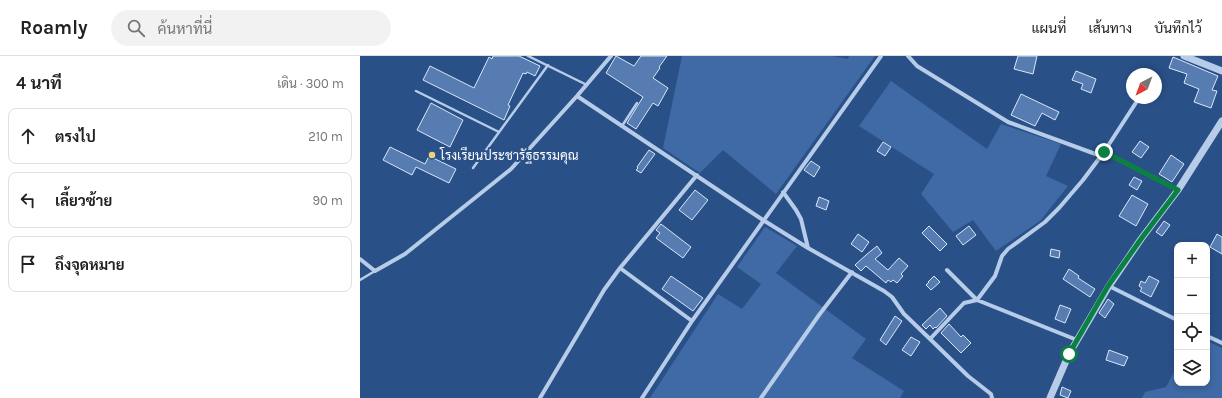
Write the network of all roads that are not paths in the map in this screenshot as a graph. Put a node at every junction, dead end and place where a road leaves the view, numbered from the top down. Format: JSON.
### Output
{"nodes":[{"id":1,"x":528,"y":56,"type":"edge"},
{"id":2,"x":611,"y":56,"type":"edge"},
{"id":3,"x":881,"y":56,"type":"edge"},
{"id":4,"x":908,"y":56,"type":"edge"},
{"id":5,"x":1184,"y":56,"type":"edge"},
{"id":6,"x":548,"y":66,"type":"junction"},
{"id":7,"x":1222,"y":71,"type":"edge"},
{"id":8,"x":587,"y":85,"type":"junction"},
{"id":9,"x":416,"y":91,"type":"dead end"},
{"id":10,"x":577,"y":96,"type":"junction"},
{"id":11,"x":637,"y":103,"type":"dead end"},
{"id":12,"x":1135,"y":104,"type":"edge"},
{"id":13,"x":1222,"y":121,"type":"edge"},
{"id":14,"x":622,"y":126,"type":"junction"},
{"id":15,"x":499,"y":132,"type":"junction"},
{"id":16,"x":1102,"y":154,"type":"junction"},
{"id":17,"x":472,"y":168,"type":"dead end"},
{"id":18,"x":697,"y":176,"type":"junction"},
{"id":19,"x":1178,"y":190,"type":"junction"},
{"id":20,"x":783,"y":192,"type":"junction"},
{"id":21,"x":763,"y":220,"type":"junction"},
{"id":22,"x":808,"y":248,"type":"junction"},
{"id":23,"x":360,"y":259,"type":"edge"},
{"id":24,"x":620,"y":268,"type":"junction"},
{"id":25,"x":947,"y":270,"type":"dead end"},
{"id":26,"x":375,"y":271,"type":"junction"},
{"id":27,"x":852,"y":272,"type":"junction"},
{"id":28,"x":360,"y":280,"type":"edge"},
{"id":29,"x":1108,"y":286,"type":"junction"},
{"id":30,"x":977,"y":300,"type":"junction"},
{"id":31,"x":1174,"y":319,"type":"edge"},
{"id":32,"x":692,"y":321,"type":"junction"},
{"id":33,"x":1210,"y":337,"type":"edge"},
{"id":34,"x":930,"y":339,"type":"junction"},
{"id":35,"x":1077,"y":340,"type":"junction"},
{"id":36,"x":1222,"y":343,"type":"edge"},
{"id":37,"x":540,"y":398,"type":"edge"},
{"id":38,"x":642,"y":398,"type":"edge"},
{"id":39,"x":761,"y":398,"type":"edge"},
{"id":40,"x":992,"y":398,"type":"edge"},
{"id":41,"x":1050,"y":398,"type":"edge"}],
"edges":[{"from":1,"to":6,"type":"lane"},
{"from":2,"to":8,"type":"street"},
{"from":3,"to":20,"type":"street"},
{"from":4,"to":16,"type":"street"},
{"from":5,"to":7,"type":"street"},
{"from":6,"to":8,"type":"lane"},
{"from":6,"to":15,"type":"lane"},
{"from":8,"to":10,"type":"street"},
{"from":9,"to":15,"type":"lane"},
{"from":10,"to":14,"type":"street"},
{"from":10,"to":26,"type":"street"},
{"from":11,"to":14,"type":"lane"},
{"from":12,"to":16,"type":"street"},
{"from":13,"to":19,"type":"street"},
{"from":14,"to":18,"type":"street"},
{"from":15,"to":17,"type":"lane"},
{"from":16,"to":19,"type":"street"},
{"from":16,"to":30,"type":"street"},
{"from":18,"to":21,"type":"street"},
{"from":18,"to":24,"type":"street"},
{"from":19,"to":29,"type":"street"},
{"from":20,"to":21,"type":"street"},
{"from":20,"to":22,"type":"street"},
{"from":21,"to":22,"type":"street"},
{"from":21,"to":32,"type":"street"},
{"from":22,"to":27,"type":"street"},
{"from":23,"to":26,"type":"street"},
{"from":24,"to":32,"type":"street"},
{"from":24,"to":37,"type":"street"},
{"from":25,"to":30,"type":"street"},
{"from":26,"to":28,"type":"lane"},
{"from":27,"to":34,"type":"street"},
{"from":27,"to":39,"type":"street"},
{"from":29,"to":31,"type":"street"},
{"from":29,"to":35,"type":"street"},
{"from":30,"to":34,"type":"street"},
{"from":30,"to":35,"type":"street"},
{"from":32,"to":38,"type":"street"},
{"from":33,"to":36,"type":"street"},
{"from":34,"to":40,"type":"street"},
{"from":35,"to":41,"type":"street"}]}
